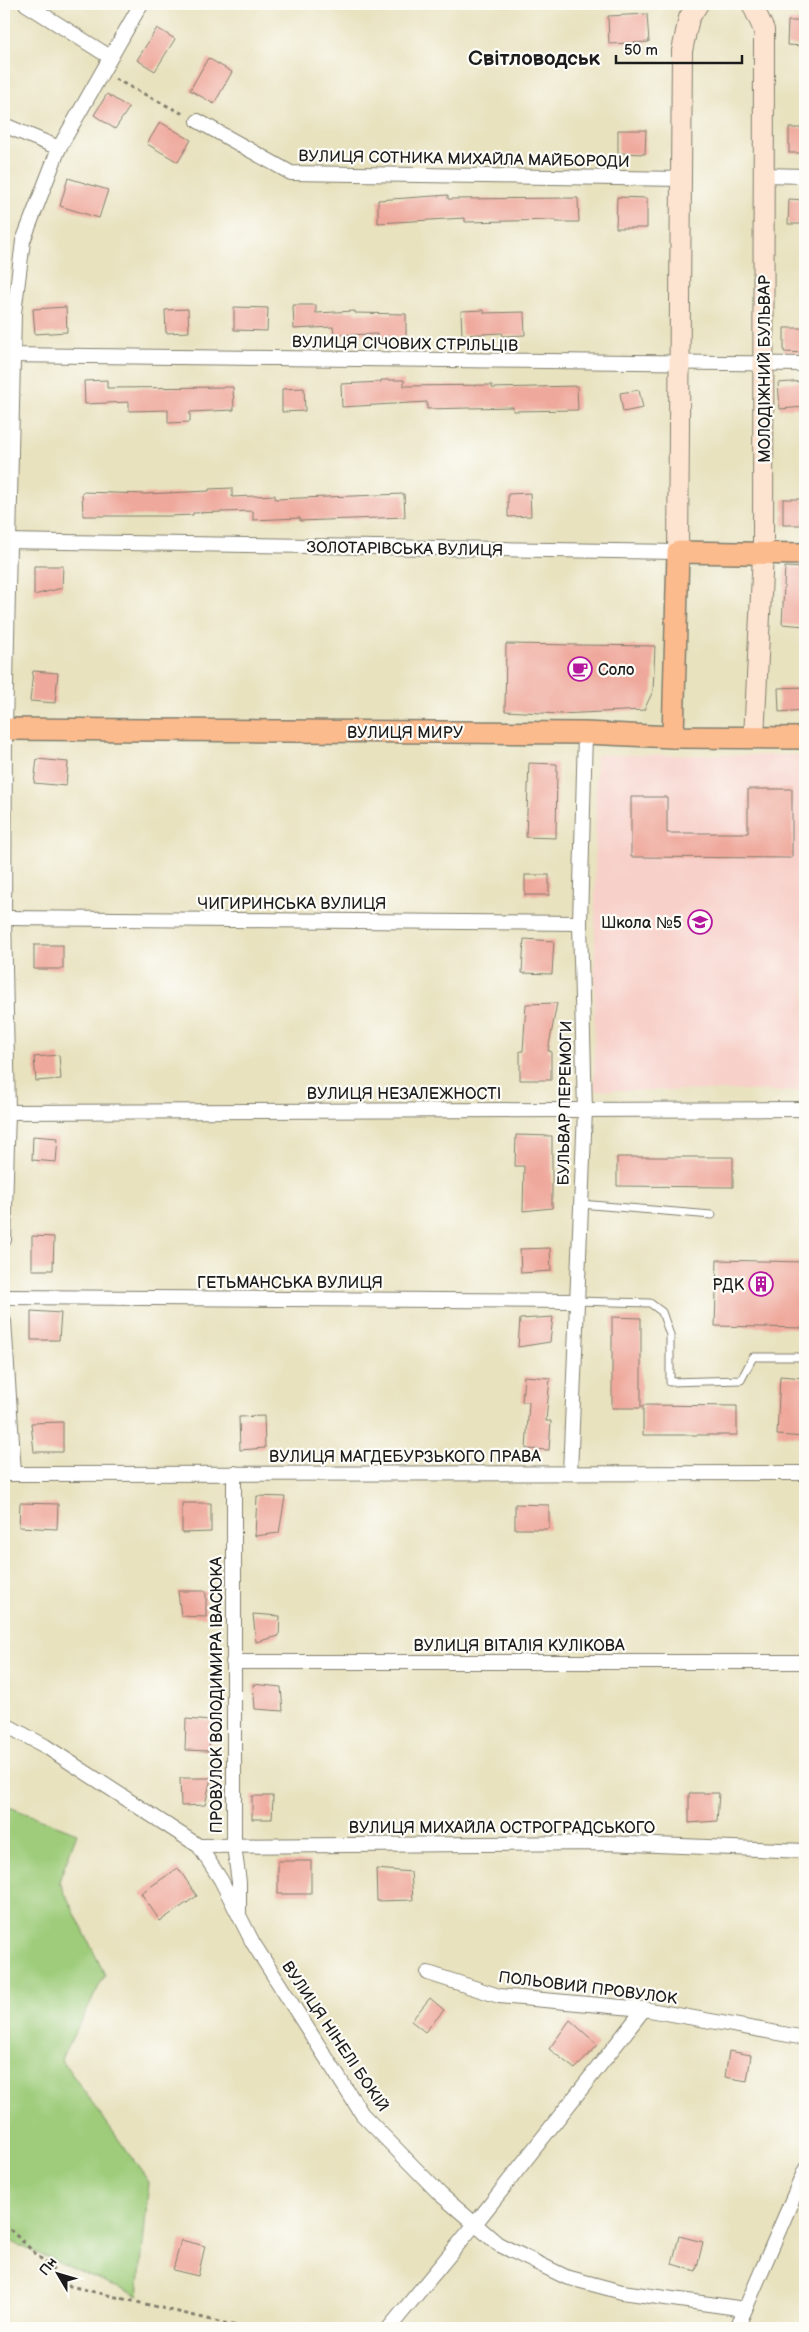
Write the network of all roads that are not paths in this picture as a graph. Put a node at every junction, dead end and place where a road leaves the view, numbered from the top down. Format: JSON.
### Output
{"nodes":[{"id":1,"x":26,"y":4,"type":"edge"},
{"id":2,"x":141,"y":4,"type":"edge"},
{"id":3,"x":698,"y":4,"type":"edge"},
{"id":4,"x":752,"y":4,"type":"edge"},
{"id":5,"x":110,"y":57,"type":"junction"},
{"id":6,"x":198,"y":121,"type":"road end"},
{"id":7,"x":4,"y":125,"type":"edge"},
{"id":8,"x":59,"y":148,"type":"junction"},
{"id":9,"x":765,"y":175,"type":"junction"},
{"id":10,"x":805,"y":176,"type":"edge"},
{"id":11,"x":683,"y":179,"type":"junction"},
{"id":12,"x":9,"y":355,"type":"edge"},
{"id":13,"x":680,"y":364,"type":"junction"},
{"id":14,"x":764,"y":364,"type":"junction"},
{"id":15,"x":805,"y":364,"type":"edge"},
{"id":16,"x":7,"y":542,"type":"edge"},
{"id":17,"x":678,"y":552,"type":"junction"},
{"id":18,"x":763,"y":554,"type":"junction"},
{"id":19,"x":805,"y":554,"type":"edge"},
{"id":20,"x":4,"y":729,"type":"edge"},
{"id":21,"x":585,"y":733,"type":"junction"},
{"id":22,"x":673,"y":737,"type":"junction"},
{"id":23,"x":754,"y":738,"type":"junction"},
{"id":24,"x":805,"y":738,"type":"edge"},
{"id":25,"x":4,"y":918,"type":"edge"},
{"id":26,"x":580,"y":923,"type":"junction"},
{"id":27,"x":805,"y":1109,"type":"edge"},
{"id":28,"x":585,"y":1110,"type":"junction"},
{"id":29,"x":6,"y":1112,"type":"edge"},
{"id":30,"x":580,"y":1204,"type":"junction"},
{"id":31,"x":712,"y":1214,"type":"dead end"},
{"id":32,"x":4,"y":1240,"type":"edge"},
{"id":33,"x":4,"y":1297,"type":"edge"},
{"id":34,"x":576,"y":1301,"type":"junction"},
{"id":35,"x":4,"y":1321,"type":"edge"},
{"id":36,"x":805,"y":1357,"type":"edge"},
{"id":37,"x":9,"y":1473,"type":"edge"},
{"id":38,"x":234,"y":1473,"type":"junction"},
{"id":39,"x":570,"y":1473,"type":"junction"},
{"id":40,"x":805,"y":1473,"type":"edge"},
{"id":41,"x":233,"y":1662,"type":"junction"},
{"id":42,"x":805,"y":1662,"type":"edge"},
{"id":43,"x":4,"y":1724,"type":"edge"},
{"id":44,"x":199,"y":1846,"type":"junction"},
{"id":45,"x":234,"y":1846,"type":"junction"},
{"id":46,"x":805,"y":1850,"type":"edge"},
{"id":47,"x":238,"y":1916,"type":"junction"},
{"id":48,"x":428,"y":1972,"type":"dead end"},
{"id":49,"x":644,"y":2009,"type":"junction"},
{"id":50,"x":805,"y":2038,"type":"edge"},
{"id":51,"x":805,"y":2170,"type":"edge"},
{"id":52,"x":474,"y":2224,"type":"junction"},
{"id":53,"x":745,"y":2310,"type":"junction"},
{"id":54,"x":389,"y":2328,"type":"edge"},
{"id":55,"x":737,"y":2328,"type":"edge"}],
"edges":[{"from":1,"to":5,"type":"street"},
{"from":2,"to":5,"type":"street"},
{"from":3,"to":11,"type":"main road"},
{"from":4,"to":9,"type":"main road","name":"МОЛОДІЖНИЙ БУЛЬВАР"},
{"from":5,"to":8,"type":"street"},
{"from":6,"to":11,"type":"street","name":"ВУЛИЦЯ СОТНИКА МИХАЙЛА МАЙБОРОДИ"},
{"from":7,"to":8,"type":"street"},
{"from":8,"to":12,"type":"street"},
{"from":9,"to":10,"type":"street"},
{"from":9,"to":14,"type":"main road","name":"МОЛОДІЖНИЙ БУЛЬВАР"},
{"from":11,"to":13,"type":"main road"},
{"from":12,"to":13,"type":"street","name":"ВУЛИЦЯ СІЧОВИХ СТРІЛЬЦІВ"},
{"from":12,"to":16,"type":"street"},
{"from":13,"to":14,"type":"street","name":"ВУЛИЦЯ СІЧОВИХ СТРІЛЬЦІВ"},
{"from":13,"to":17,"type":"main road"},
{"from":14,"to":15,"type":"street","name":"ВУЛИЦЯ СІЧОВИХ СТРІЛЬЦІВ"},
{"from":14,"to":18,"type":"main road","name":"МОЛОДІЖНИЙ БУЛЬВАР"},
{"from":16,"to":17,"type":"street","name":"ЗОЛОТАРІВСЬКА ВУЛИЦЯ"},
{"from":16,"to":20,"type":"street"},
{"from":17,"to":18,"type":"main road","name":"ЗОЛОТАРІВСЬКА ВУЛИЦЯ"},
{"from":17,"to":22,"type":"main road"},
{"from":18,"to":19,"type":"main road","name":"ЗОЛОТАРІВСЬКА ВУЛИЦЯ"},
{"from":18,"to":23,"type":"main road","name":"МОЛОДІЖНИЙ БУЛЬВАР"},
{"from":20,"to":21,"type":"main road","name":"ВУЛИЦЯ МИРУ"},
{"from":20,"to":25,"type":"street"},
{"from":21,"to":22,"type":"main road","name":"ВУЛИЦЯ МИРУ"},
{"from":21,"to":26,"type":"street","name":"БУЛЬВАР ПЕРЕМОГИ"},
{"from":22,"to":23,"type":"main road","name":"ВУЛИЦЯ МИРУ"},
{"from":23,"to":24,"type":"main road","name":"ВУЛИЦЯ МИРУ"},
{"from":25,"to":26,"type":"street","name":"ЧИГИРИНСЬКА ВУЛИЦЯ"},
{"from":25,"to":29,"type":"street"},
{"from":26,"to":28,"type":"street","name":"БУЛЬВАР ПЕРЕМОГИ"},
{"from":27,"to":28,"type":"street","name":"ВУЛИЦЯ НЕЗАЛЕЖНОСТІ"},
{"from":28,"to":29,"type":"street","name":"ВУЛИЦЯ НЕЗАЛЕЖНОСТІ"},
{"from":28,"to":30,"type":"street","name":"БУЛЬВАР ПЕРЕМОГИ"},
{"from":29,"to":32,"type":"street"},
{"from":30,"to":31,"type":"lane"},
{"from":30,"to":34,"type":"street","name":"БУЛЬВАР ПЕРЕМОГИ"},
{"from":33,"to":34,"type":"street","name":"ГЕТЬМАНСЬКА ВУЛИЦЯ"},
{"from":34,"to":36,"type":"lane"},
{"from":34,"to":39,"type":"street","name":"БУЛЬВАР ПЕРЕМОГИ"},
{"from":35,"to":37,"type":"street"},
{"from":37,"to":38,"type":"street","name":"ВУЛИЦЯ МАГДЕБУРЗЬКОГО ПРАВА"},
{"from":38,"to":39,"type":"street","name":"ВУЛИЦЯ МАГДЕБУРЗЬКОГО ПРАВА"},
{"from":38,"to":41,"type":"street","name":"ПРОВУЛОК ВОЛОДИМИРА ІВАСЮКА"},
{"from":39,"to":40,"type":"street","name":"ВУЛИЦЯ МАГДЕБУРЗЬКОГО ПРАВА"},
{"from":41,"to":42,"type":"street","name":"ВУЛИЦЯ ВІТАЛІЯ КУЛІКОВА"},
{"from":41,"to":45,"type":"street","name":"ПРОВУЛОК ВОЛОДИМИРА ІВАСЮКА"},
{"from":43,"to":44,"type":"street","name":"ВУЛИЦЯ НІНЕЛІ БОКІЙ"},
{"from":44,"to":45,"type":"street","name":"ВУЛИЦЯ МИХАЙЛА ОСТРОГРАДСЬКОГО"},
{"from":44,"to":47,"type":"street","name":"ВУЛИЦЯ НІНЕЛІ БОКІЙ"},
{"from":45,"to":46,"type":"street","name":"ВУЛИЦЯ МИХАЙЛА ОСТРОГРАДСЬКОГО"},
{"from":45,"to":47,"type":"street","name":"ПРОВУЛОК ВОЛОДИМИРА ІВАСЮКА"},
{"from":47,"to":52,"type":"street","name":"ВУЛИЦЯ НІНЕЛІ БОКІЙ"},
{"from":48,"to":49,"type":"street","name":"ПОЛЬОВИЙ ПРОВУЛОК"},
{"from":49,"to":50,"type":"street","name":"ПОЛЬОВИЙ ПРОВУЛОК"},
{"from":49,"to":52,"type":"street"},
{"from":51,"to":53,"type":"street"},
{"from":52,"to":53,"type":"street","name":"ВУЛИЦЯ НІНЕЛІ БОКІЙ"},
{"from":52,"to":54,"type":"street"},
{"from":53,"to":55,"type":"street"}]}
